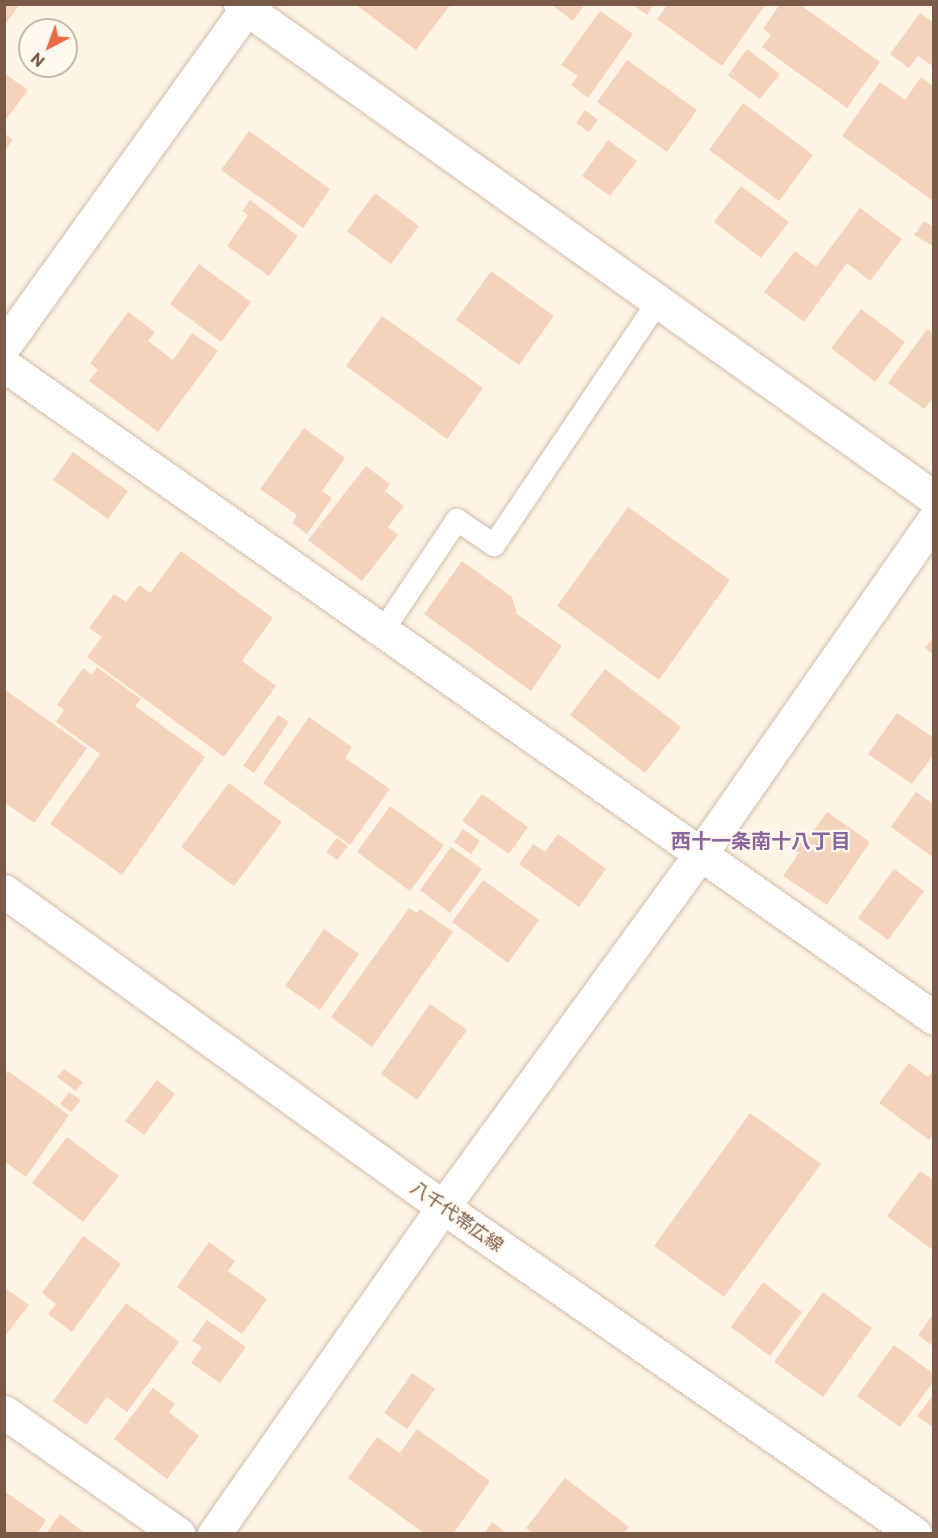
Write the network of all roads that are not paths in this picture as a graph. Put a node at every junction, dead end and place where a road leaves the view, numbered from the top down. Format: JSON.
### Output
{"nodes":[{"id":1,"x":246,"y":6,"type":"edge"},
{"id":2,"x":658,"y":302,"type":"junction"},
{"id":3,"x":4,"y":346,"type":"edge"},
{"id":4,"x":4,"y":365,"type":"edge"},
{"id":5,"x":933,"y":498,"type":"edge"},
{"id":6,"x":933,"y":519,"type":"edge"},
{"id":7,"x":382,"y":632,"type":"junction"},
{"id":8,"x":699,"y":856,"type":"junction"},
{"id":9,"x":4,"y":891,"type":"edge"},
{"id":10,"x":933,"y":1018,"type":"edge"},
{"id":11,"x":444,"y":1207,"type":"junction"},
{"id":12,"x":4,"y":1412,"type":"edge"},
{"id":13,"x":178,"y":1533,"type":"edge"},
{"id":14,"x":214,"y":1533,"type":"edge"},
{"id":15,"x":915,"y":1533,"type":"edge"}],
"edges":[{"from":1,"to":2,"type":"street"},
{"from":1,"to":3,"type":"street"},
{"from":2,"to":5,"type":"street"},
{"from":2,"to":7,"type":"lane"},
{"from":4,"to":7,"type":"street"},
{"from":6,"to":8,"type":"street"},
{"from":7,"to":8,"type":"street"},
{"from":8,"to":10,"type":"street"},
{"from":8,"to":11,"type":"street"},
{"from":9,"to":11,"type":"street","name":"八千代帯広線"},
{"from":11,"to":14,"type":"street"},
{"from":11,"to":15,"type":"street","name":"八千代帯広線"},
{"from":12,"to":13,"type":"street"}]}
